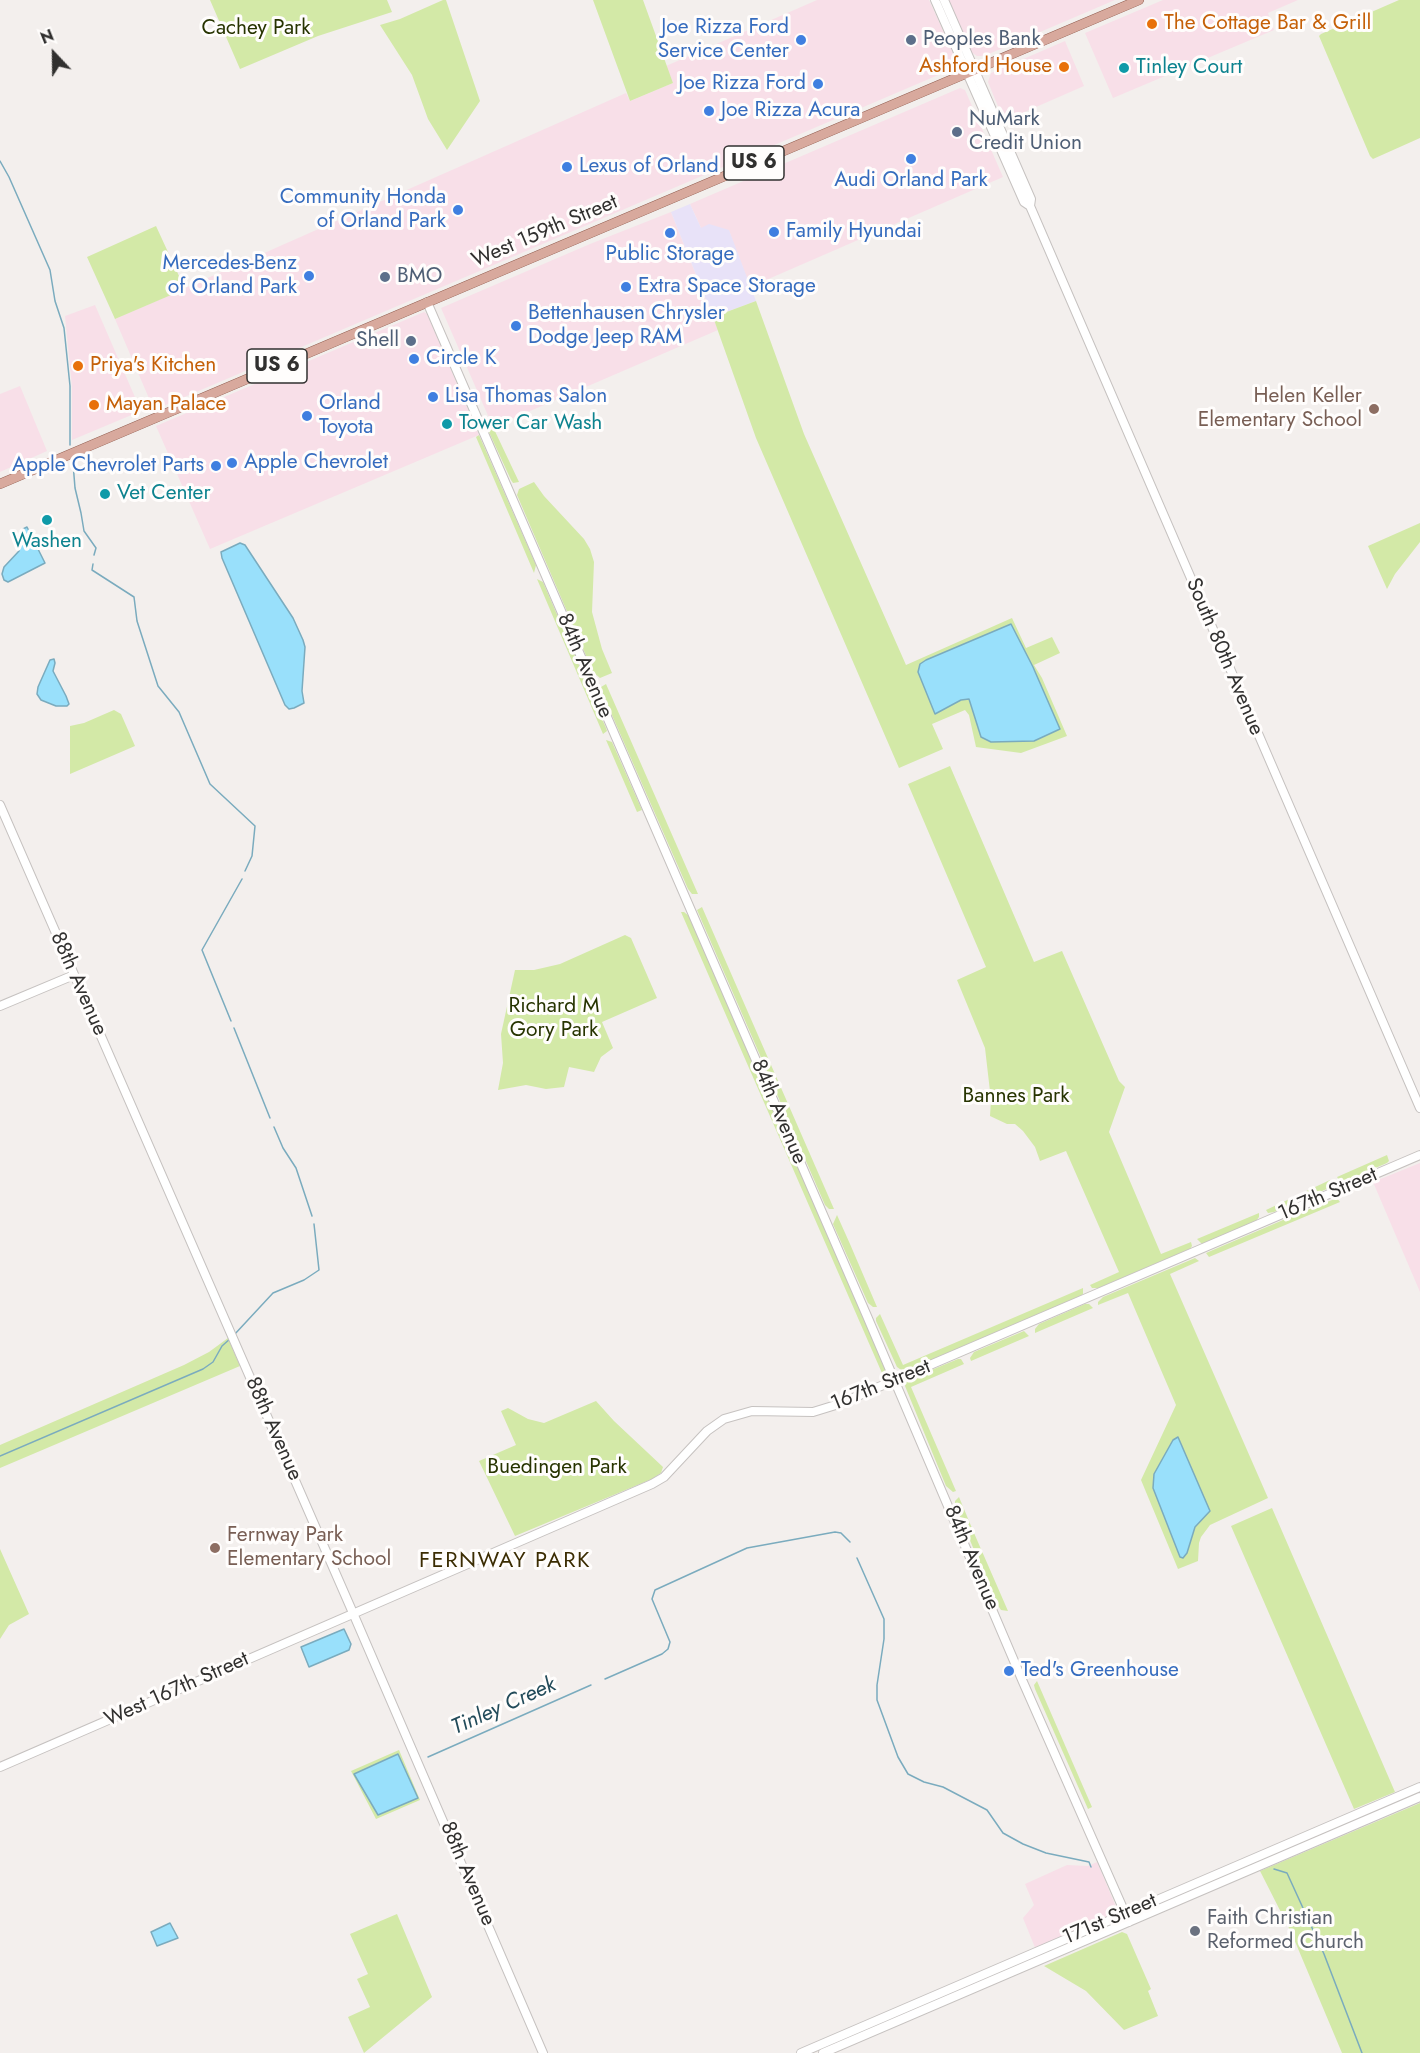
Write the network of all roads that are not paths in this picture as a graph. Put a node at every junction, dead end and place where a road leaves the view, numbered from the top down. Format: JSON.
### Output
{"nodes":[{"id":1,"x":935,"y":0,"type":"edge"},
{"id":2,"x":944,"y":0,"type":"edge"},
{"id":3,"x":1139,"y":0,"type":"edge"},
{"id":4,"x":971,"y":71,"type":"junction"},
{"id":5,"x":427,"y":302,"type":"junction"},
{"id":6,"x":0,"y":484,"type":"edge"},
{"id":7,"x":0,"y":806,"type":"edge"},
{"id":8,"x":74,"y":975,"type":"junction"},
{"id":9,"x":0,"y":1006,"type":"edge"},
{"id":10,"x":1420,"y":1108,"type":"edge"},
{"id":11,"x":1420,"y":1155,"type":"edge"},
{"id":12,"x":895,"y":1381,"type":"junction"},
{"id":13,"x":353,"y":1613,"type":"junction"},
{"id":14,"x":0,"y":1767,"type":"edge"},
{"id":15,"x":1420,"y":1787,"type":"edge"},
{"id":16,"x":1420,"y":1797,"type":"edge"},
{"id":17,"x":1128,"y":1918,"type":"junction"},
{"id":18,"x":543,"y":2053,"type":"edge"},
{"id":19,"x":801,"y":2053,"type":"edge"},
{"id":20,"x":823,"y":2053,"type":"edge"}],
"edges":[{"from":1,"to":4,"type":"street","name":"South 80th Avenue"},
{"from":2,"to":4,"type":"street","name":"South 80th Avenue"},
{"from":3,"to":4,"type":"main road","name":"West 159th Street","number":"US 6"},
{"from":4,"to":5,"type":"main road","name":"West 159th Street","number":"US 6"},
{"from":4,"to":10,"type":"street","name":"South 80th Avenue"},
{"from":5,"to":6,"type":"main road","name":"West 159th Street","number":"US 6"},
{"from":5,"to":12,"type":"street","name":"84th Avenue"},
{"from":7,"to":8,"type":"street","name":"88th Avenue"},
{"from":8,"to":9,"type":"street"},
{"from":8,"to":13,"type":"street","name":"88th Avenue"},
{"from":11,"to":12,"type":"street","name":"167th Street"},
{"from":12,"to":13,"type":"street","name":"167th Street"},
{"from":12,"to":17,"type":"street","name":"84th Avenue"},
{"from":13,"to":14,"type":"street","name":"West 167th Street"},
{"from":13,"to":18,"type":"street","name":"88th Avenue"},
{"from":15,"to":17,"type":"street","name":"171st Street"},
{"from":16,"to":17,"type":"street","name":"171st Street"},
{"from":17,"to":19,"type":"street","name":"171st Street"},
{"from":17,"to":20,"type":"street","name":"171st Street"}]}
